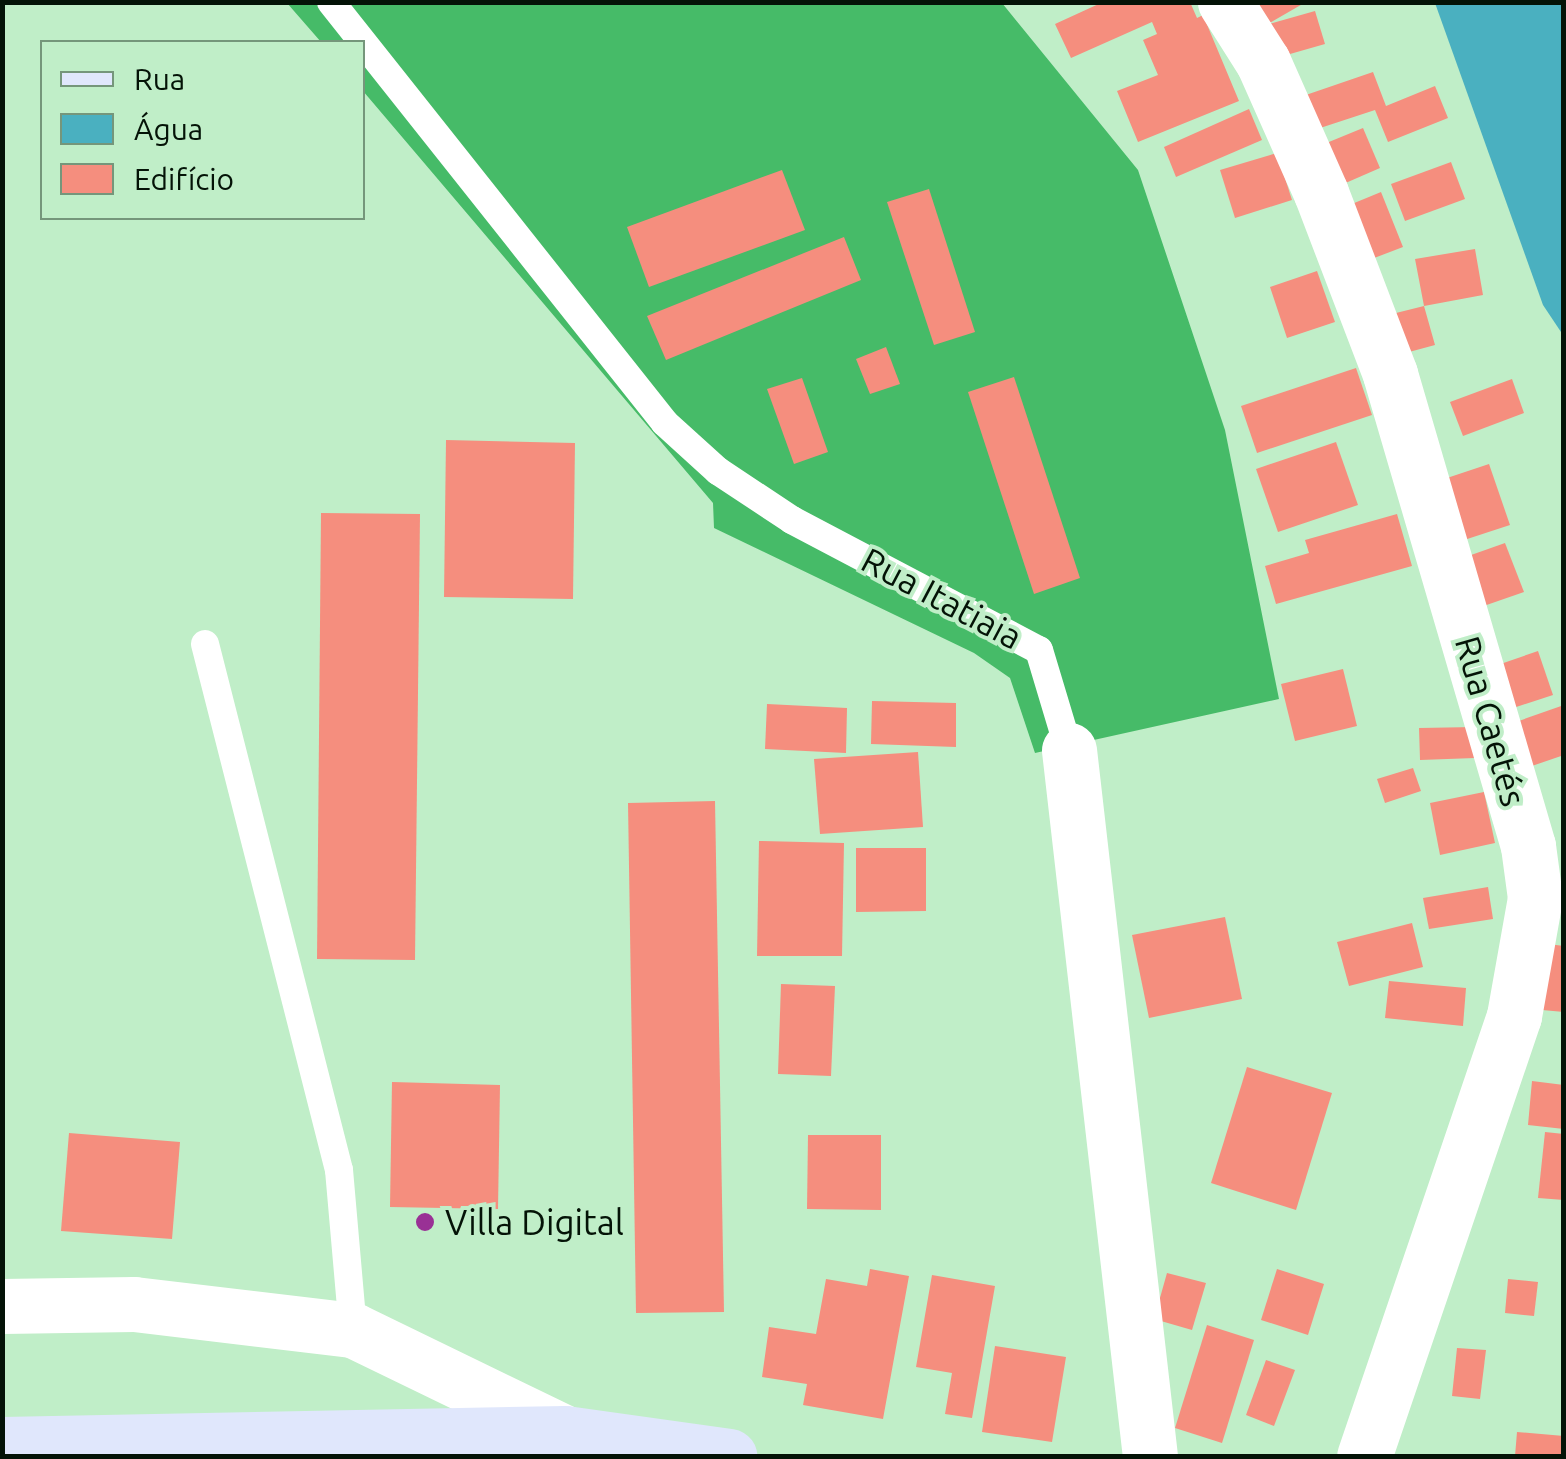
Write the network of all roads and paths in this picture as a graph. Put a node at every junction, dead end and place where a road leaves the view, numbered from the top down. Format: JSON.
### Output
{"nodes":[{"id":1,"x":331,"y":2,"type":"edge"},
{"id":2,"x":1225,"y":2,"type":"edge"},
{"id":3,"x":361,"y":40,"type":"edge"},
{"id":4,"x":365,"y":45,"type":"edge"},
{"id":5,"x":204,"y":644,"type":"dead end"},
{"id":6,"x":1069,"y":750,"type":"joint"},
{"id":7,"x":1549,"y":902,"type":"edge"},
{"id":8,"x":2,"y":1306,"type":"edge"},
{"id":9,"x":353,"y":1330,"type":"junction"},
{"id":10,"x":564,"y":1432,"type":"junction"},
{"id":11,"x":2,"y":1444,"type":"edge"},
{"id":12,"x":730,"y":1456,"type":"edge"},
{"id":13,"x":1150,"y":1456,"type":"edge"},
{"id":14,"x":1364,"y":1456,"type":"edge"}],
"edges":[{"from":1,"to":3,"type":"lane","name":"Rua Itatiaia"},
{"from":2,"to":7,"type":"street","name":"Rua Caetés"},
{"from":4,"to":6,"type":"lane","name":"Rua Itatiaia"},
{"from":5,"to":9,"type":"lane"},
{"from":6,"to":13,"type":"street","name":"Rua Itatiaia"},
{"from":7,"to":14,"type":"street","name":"Rua Caetés"},
{"from":8,"to":9,"type":"street"},
{"from":9,"to":10,"type":"street"},
{"from":10,"to":11,"type":"main road"},
{"from":10,"to":12,"type":"main road"}]}
